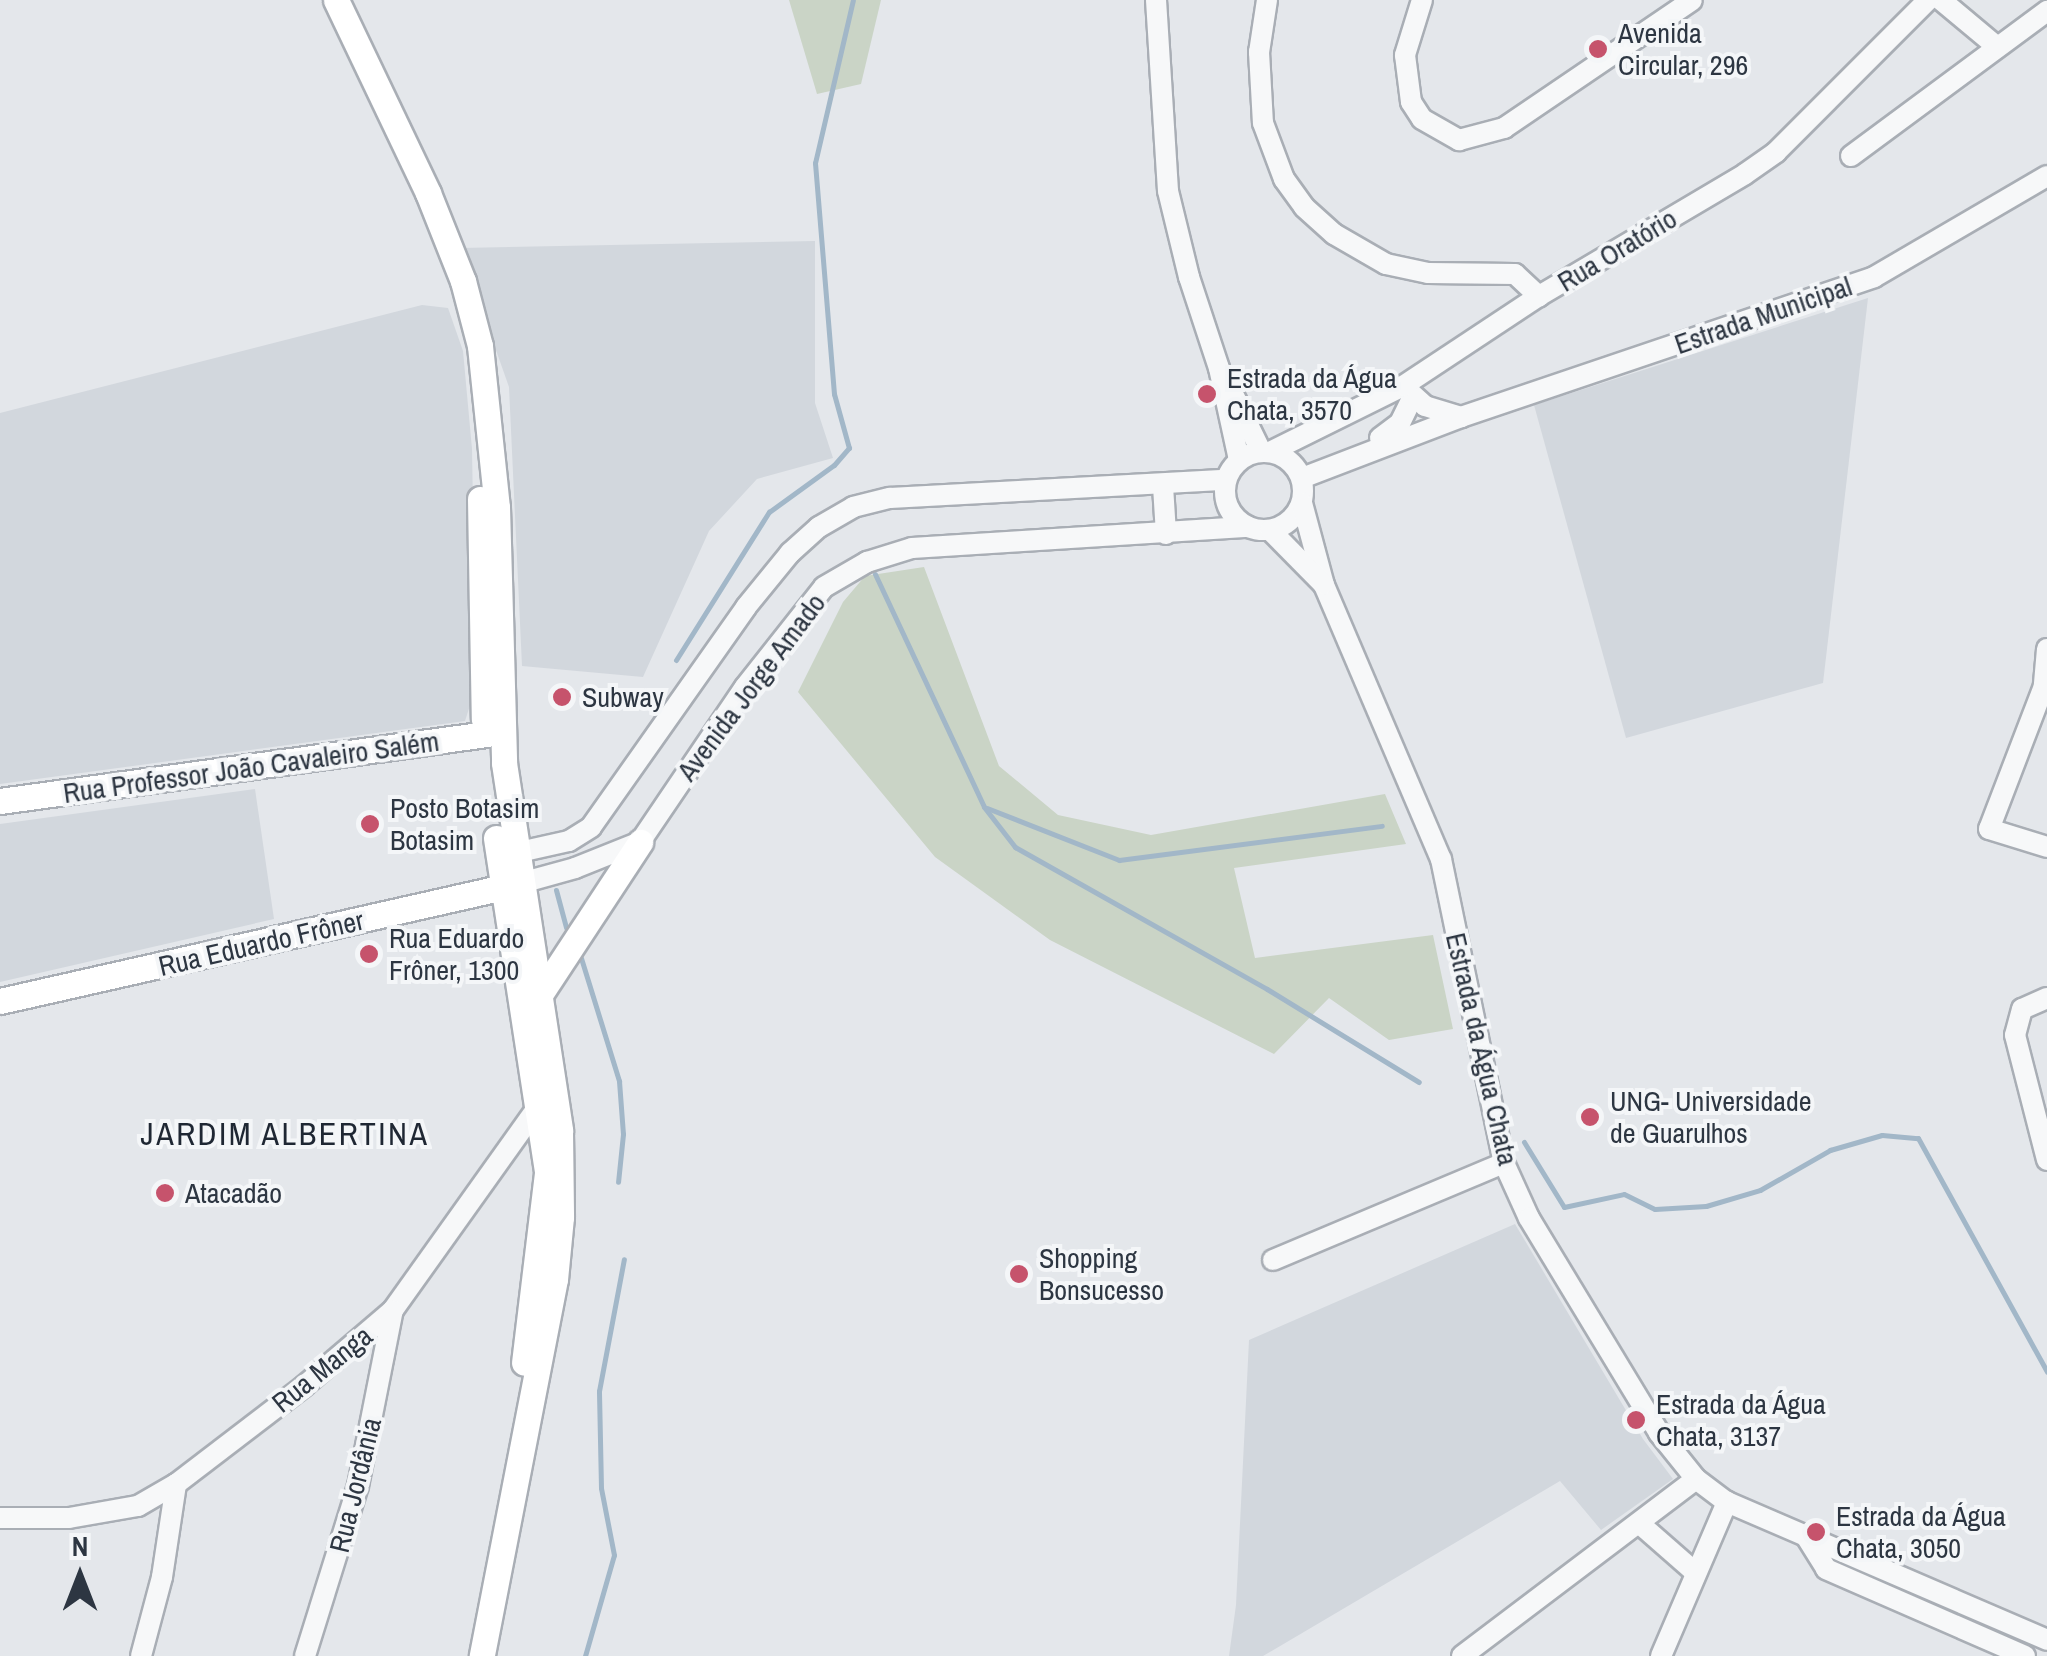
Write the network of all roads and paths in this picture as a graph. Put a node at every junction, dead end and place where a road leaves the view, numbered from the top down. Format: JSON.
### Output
{"nodes":[{"id":1,"x":323,"y":0,"type":"edge"},
{"id":2,"x":336,"y":0,"type":"edge"},
{"id":3,"x":1156,"y":0,"type":"edge"},
{"id":4,"x":1267,"y":0,"type":"edge"},
{"id":5,"x":1439,"y":0,"type":"edge"},
{"id":6,"x":1692,"y":0,"type":"edge"},
{"id":7,"x":1928,"y":0,"type":"edge"},
{"id":8,"x":1942,"y":0,"type":"edge"},
{"id":9,"x":1419,"y":8,"type":"edge"},
{"id":10,"x":2047,"y":11,"type":"edge"},
{"id":11,"x":1996,"y":46,"type":"junction"},
{"id":12,"x":1851,"y":156,"type":"dead end"},
{"id":13,"x":2047,"y":176,"type":"edge"},
{"id":14,"x":1539,"y":296,"type":"junction"},
{"id":15,"x":1220,"y":368,"type":"junction"},
{"id":16,"x":1407,"y":392,"type":"junction"},
{"id":17,"x":1462,"y":417,"type":"junction"},
{"id":18,"x":1266,"y":452,"type":"junction"},
{"id":19,"x":1239,"y":460,"type":"junction"},
{"id":20,"x":1344,"y":460,"type":"junction"},
{"id":21,"x":1302,"y":478,"type":"junction"},
{"id":22,"x":1226,"y":480,"type":"junction"},
{"id":23,"x":1164,"y":486,"type":"junction"},
{"id":24,"x":1302,"y":503,"type":"junction"},
{"id":25,"x":1259,"y":529,"type":"junction"},
{"id":26,"x":1166,"y":534,"type":"junction"},
{"id":27,"x":1324,"y":585,"type":"junction"},
{"id":28,"x":2047,"y":649,"type":"edge"},
{"id":29,"x":2046,"y":686,"type":"edge"},
{"id":30,"x":493,"y":734,"type":"junction"},
{"id":31,"x":0,"y":801,"type":"edge"},
{"id":32,"x":640,"y":842,"type":"junction"},
{"id":33,"x":2047,"y":847,"type":"edge"},
{"id":34,"x":515,"y":854,"type":"junction"},
{"id":35,"x":512,"y":885,"type":"junction"},
{"id":36,"x":541,"y":993,"type":"junction"},
{"id":37,"x":2047,"y":998,"type":"edge"},
{"id":38,"x":0,"y":1002,"type":"edge"},
{"id":39,"x":554,"y":1084,"type":"junction"},
{"id":40,"x":537,"y":1107,"type":"junction"},
{"id":41,"x":2047,"y":1160,"type":"edge"},
{"id":42,"x":1504,"y":1162,"type":"junction"},
{"id":43,"x":1273,"y":1260,"type":"dead end"},
{"id":44,"x":393,"y":1310,"type":"junction"},
{"id":45,"x":1696,"y":1478,"type":"junction"},
{"id":46,"x":176,"y":1484,"type":"junction"},
{"id":47,"x":1727,"y":1502,"type":"junction"},
{"id":48,"x":0,"y":1518,"type":"edge"},
{"id":49,"x":1640,"y":1524,"type":"junction"},
{"id":50,"x":1806,"y":1536,"type":"junction"},
{"id":51,"x":1696,"y":1573,"type":"junction"},
{"id":52,"x":2047,"y":1640,"type":"edge"},
{"id":53,"x":141,"y":1656,"type":"edge"},
{"id":54,"x":305,"y":1656,"type":"edge"},
{"id":55,"x":469,"y":1656,"type":"edge"},
{"id":56,"x":482,"y":1656,"type":"edge"},
{"id":57,"x":1462,"y":1656,"type":"edge"},
{"id":58,"x":1661,"y":1656,"type":"edge"},
{"id":59,"x":2025,"y":1656,"type":"edge"}],
"edges":[{"from":1,"to":30,"type":"main road"},
{"from":2,"to":30,"type":"main road"},
{"from":3,"to":15,"type":"street"},
{"from":4,"to":14,"type":"street"},
{"from":5,"to":9,"type":"street"},
{"from":6,"to":9,"type":"street"},
{"from":7,"to":14,"type":"street","name":"Rua Oratório"},
{"from":8,"to":11,"type":"street"},
{"from":10,"to":11,"type":"street"},
{"from":11,"to":12,"type":"street"},
{"from":13,"to":17,"type":"street","name":"Estrada Municipal"},
{"from":14,"to":16,"type":"street","name":"Rua Oratório"},
{"from":15,"to":18,"type":"street"},
{"from":15,"to":19,"type":"street"},
{"from":16,"to":17,"type":"street"},
{"from":16,"to":18,"type":"street","name":"Rua Oratório"},
{"from":16,"to":20,"type":"street"},
{"from":17,"to":20,"type":"street","name":"Estrada Municipal"},
{"from":18,"to":19,"type":"street"},
{"from":18,"to":21,"type":"street"},
{"from":19,"to":22,"type":"street"},
{"from":20,"to":21,"type":"street","name":"Estrada Municipal"},
{"from":21,"to":24,"type":"street"},
{"from":22,"to":23,"type":"street","name":"Avenida Jorge Amado"},
{"from":22,"to":25,"type":"street"},
{"from":23,"to":26,"type":"street"},
{"from":23,"to":34,"type":"street","name":"Avenida Jorge Amado"},
{"from":24,"to":25,"type":"street"},
{"from":24,"to":27,"type":"street","name":"Estrada da Água Chata"},
{"from":25,"to":26,"type":"street","name":"Avenida Jorge Amado"},
{"from":25,"to":27,"type":"street","name":"Estrada da Água Chata"},
{"from":26,"to":32,"type":"street","name":"Avenida Jorge Amado"},
{"from":27,"to":42,"type":"street","name":"Estrada da Água Chata"},
{"from":28,"to":29,"type":"street"},
{"from":29,"to":33,"type":"street"},
{"from":30,"to":31,"type":"main road","name":"Rua Professor João Cavaleiro Salém"},
{"from":30,"to":34,"type":"main road"},
{"from":30,"to":35,"type":"main road"},
{"from":32,"to":35,"type":"street"},
{"from":32,"to":36,"type":"main road"},
{"from":34,"to":35,"type":"main road"},
{"from":35,"to":36,"type":"main road"},
{"from":35,"to":38,"type":"main road","name":"Rua Eduardo Frôner"},
{"from":35,"to":40,"type":"main road"},
{"from":36,"to":39,"type":"main road"},
{"from":37,"to":41,"type":"street"},
{"from":39,"to":40,"type":"street","name":"Rua Manga"},
{"from":39,"to":56,"type":"main road"},
{"from":40,"to":44,"type":"street","name":"Rua Manga"},
{"from":40,"to":55,"type":"main road"},
{"from":42,"to":43,"type":"street"},
{"from":42,"to":45,"type":"street","name":"Estrada da Água Chata"},
{"from":44,"to":46,"type":"street","name":"Rua Manga"},
{"from":44,"to":54,"type":"street","name":"Rua Jordânia"},
{"from":45,"to":47,"type":"street","name":"Estrada da Água Chata"},
{"from":45,"to":49,"type":"street"},
{"from":46,"to":48,"type":"street","name":"Rua Manga"},
{"from":46,"to":53,"type":"street"},
{"from":47,"to":50,"type":"street","name":"Estrada da Água Chata"},
{"from":47,"to":51,"type":"street"},
{"from":49,"to":51,"type":"street"},
{"from":49,"to":57,"type":"street"},
{"from":50,"to":52,"type":"street","name":"Estrada da Água Chata"},
{"from":50,"to":59,"type":"street","name":"Estrada da Água Chata"},
{"from":51,"to":58,"type":"street"}]}
